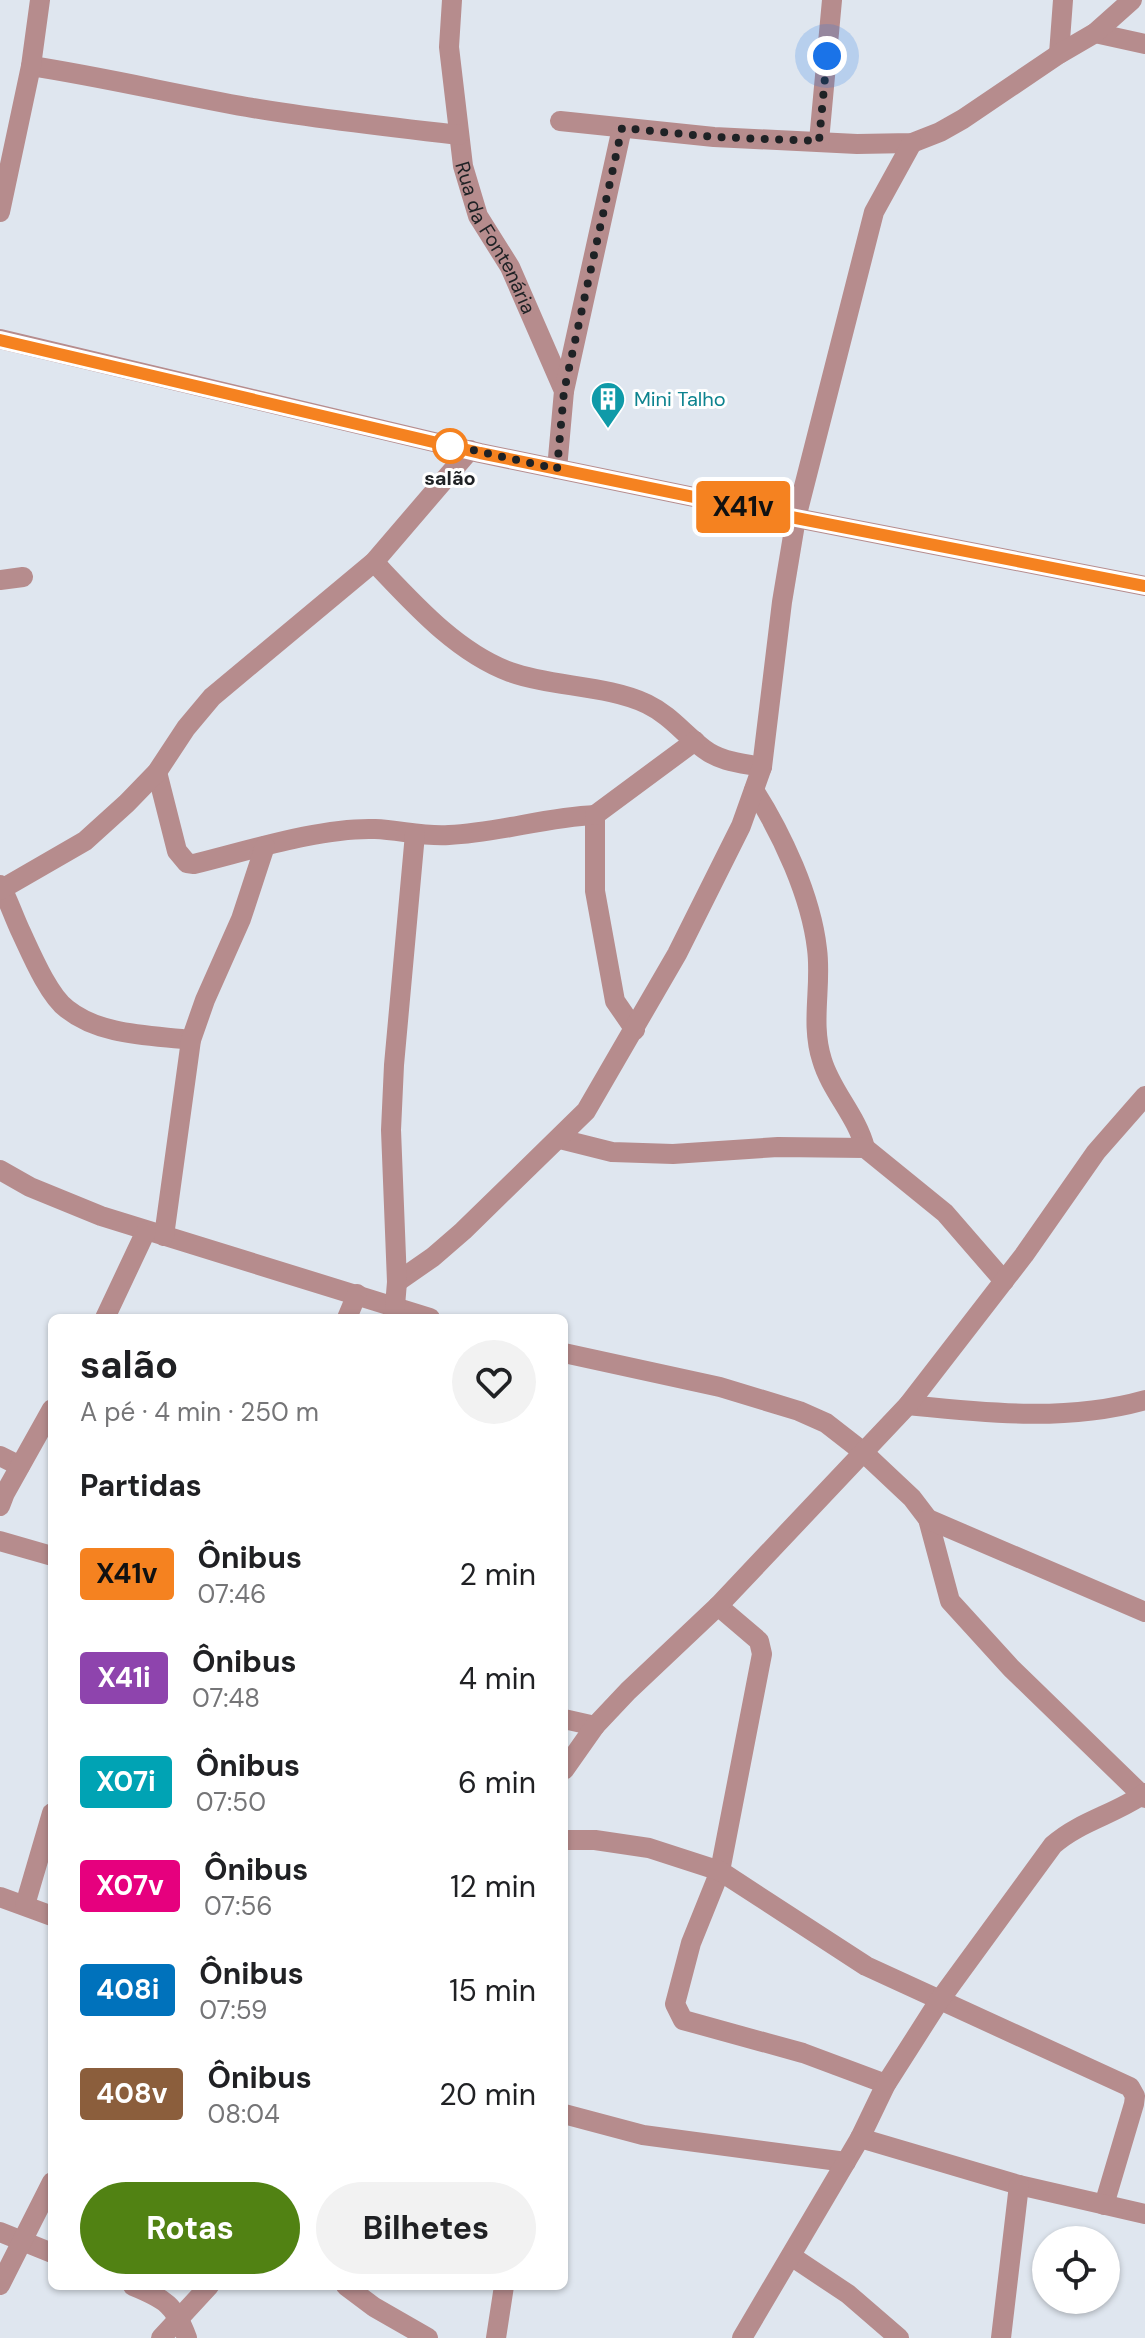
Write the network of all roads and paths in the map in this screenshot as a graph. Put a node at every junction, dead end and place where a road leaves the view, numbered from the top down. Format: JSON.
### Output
{"nodes":[{"id":1,"x":40,"y":0,"type":"edge"},
{"id":2,"x":452,"y":0,"type":"edge"},
{"id":3,"x":832,"y":0,"type":"edge"},
{"id":4,"x":1062,"y":0,"type":"edge"},
{"id":5,"x":1132,"y":0,"type":"edge"},
{"id":6,"x":1095,"y":33,"type":"junction"},
{"id":7,"x":1145,"y":44,"type":"edge"},
{"id":8,"x":1059,"y":54,"type":"junction"},
{"id":9,"x":31,"y":66,"type":"junction"},
{"id":10,"x":560,"y":121,"type":"dead end"},
{"id":11,"x":622,"y":128,"type":"junction"},
{"id":12,"x":459,"y":135,"type":"junction"},
{"id":13,"x":819,"y":141,"type":"junction"},
{"id":14,"x":912,"y":143,"type":"junction"},
{"id":15,"x":0,"y":212,"type":"edge"},
{"id":16,"x":0,"y":339,"type":"edge"},
{"id":17,"x":564,"y":391,"type":"junction"},
{"id":18,"x":470,"y":450,"type":"junction"},
{"id":19,"x":557,"y":469,"type":"junction"},
{"id":20,"x":796,"y":518,"type":"junction"},
{"id":21,"x":374,"y":562,"type":"junction"},
{"id":22,"x":23,"y":577,"type":"dead end"},
{"id":23,"x":0,"y":580,"type":"edge"},
{"id":24,"x":1145,"y":586,"type":"edge"},
{"id":25,"x":695,"y":741,"type":"junction"},
{"id":26,"x":762,"y":767,"type":"junction"},
{"id":27,"x":157,"y":772,"type":"junction"},
{"id":28,"x":754,"y":790,"type":"junction"},
{"id":29,"x":595,"y":815,"type":"junction"},
{"id":30,"x":415,"y":834,"type":"junction"},
{"id":31,"x":265,"y":846,"type":"junction"},
{"id":32,"x":1,"y":887,"type":"edge"},
{"id":33,"x":635,"y":1030,"type":"junction"},
{"id":34,"x":191,"y":1040,"type":"junction"},
{"id":35,"x":1145,"y":1096,"type":"edge"},
{"id":36,"x":560,"y":1139,"type":"junction"},
{"id":37,"x":865,"y":1148,"type":"junction"},
{"id":38,"x":0,"y":1170,"type":"edge"},
{"id":39,"x":155,"y":1234,"type":"junction"},
{"id":40,"x":1004,"y":1281,"type":"junction"},
{"id":41,"x":397,"y":1282,"type":"junction"},
{"id":42,"x":357,"y":1294,"type":"junction"},
{"id":43,"x":395,"y":1306,"type":"junction"},
{"id":44,"x":107,"y":1314,"type":"edge"},
{"id":45,"x":349,"y":1314,"type":"edge"},
{"id":46,"x":418,"y":1314,"type":"edge"},
{"id":47,"x":568,"y":1354,"type":"edge"},
{"id":48,"x":1145,"y":1400,"type":"edge"},
{"id":49,"x":908,"y":1405,"type":"junction"},
{"id":50,"x":48,"y":1416,"type":"edge"},
{"id":51,"x":862,"y":1451,"type":"junction"},
{"id":52,"x":0,"y":1456,"type":"edge"},
{"id":53,"x":20,"y":1466,"type":"junction"},
{"id":54,"x":0,"y":1506,"type":"edge"},
{"id":55,"x":928,"y":1519,"type":"junction"},
{"id":56,"x":0,"y":1541,"type":"edge"},
{"id":57,"x":48,"y":1555,"type":"edge"},
{"id":58,"x":718,"y":1606,"type":"junction"},
{"id":59,"x":1145,"y":1612,"type":"edge"},
{"id":60,"x":568,"y":1720,"type":"edge"},
{"id":61,"x":595,"y":1726,"type":"junction"},
{"id":62,"x":568,"y":1764,"type":"edge"},
{"id":63,"x":1144,"y":1796,"type":"edge"},
{"id":64,"x":48,"y":1827,"type":"edge"},
{"id":65,"x":568,"y":1840,"type":"edge"},
{"id":66,"x":720,"y":1871,"type":"junction"},
{"id":67,"x":0,"y":1897,"type":"edge"},
{"id":68,"x":25,"y":1905,"type":"junction"},
{"id":69,"x":48,"y":1914,"type":"edge"},
{"id":70,"x":939,"y":2001,"type":"junction"},
{"id":71,"x":886,"y":2084,"type":"junction"},
{"id":72,"x":568,"y":2115,"type":"edge"},
{"id":73,"x":860,"y":2138,"type":"junction"},
{"id":74,"x":846,"y":2162,"type":"junction"},
{"id":75,"x":1019,"y":2185,"type":"junction"},
{"id":76,"x":48,"y":2190,"type":"edge"},
{"id":77,"x":1104,"y":2205,"type":"junction"},
{"id":78,"x":1145,"y":2214,"type":"edge"},
{"id":79,"x":0,"y":2232,"type":"edge"},
{"id":80,"x":23,"y":2241,"type":"junction"},
{"id":81,"x":48,"y":2251,"type":"edge"},
{"id":82,"x":791,"y":2256,"type":"junction"},
{"id":83,"x":0,"y":2285,"type":"edge"},
{"id":84,"x":141,"y":2290,"type":"edge"},
{"id":85,"x":205,"y":2290,"type":"edge"},
{"id":86,"x":351,"y":2290,"type":"edge"},
{"id":87,"x":503,"y":2290,"type":"edge"},
{"id":88,"x":180,"y":2318,"type":"junction"},
{"id":89,"x":161,"y":2338,"type":"edge"},
{"id":90,"x":187,"y":2338,"type":"edge"},
{"id":91,"x":428,"y":2338,"type":"edge"},
{"id":92,"x":496,"y":2338,"type":"edge"},
{"id":93,"x":742,"y":2338,"type":"edge"},
{"id":94,"x":899,"y":2338,"type":"edge"},
{"id":95,"x":1001,"y":2338,"type":"edge"}],
"edges":[{"from":1,"to":9,"type":"street"},
{"from":2,"to":12,"type":"street","name":"Rua da Fontenária"},
{"from":3,"to":13,"type":"street"},
{"from":4,"to":8,"type":"street"},
{"from":5,"to":6,"type":"street"},
{"from":6,"to":7,"type":"street"},
{"from":6,"to":8,"type":"street"},
{"from":8,"to":14,"type":"street"},
{"from":9,"to":12,"type":"street"},
{"from":9,"to":15,"type":"street"},
{"from":10,"to":11,"type":"street"},
{"from":11,"to":13,"type":"street"},
{"from":11,"to":17,"type":"street"},
{"from":12,"to":17,"type":"street","name":"Rua da Fontenária"},
{"from":13,"to":14,"type":"street"},
{"from":14,"to":20,"type":"street"},
{"from":16,"to":18,"type":"street"},
{"from":17,"to":19,"type":"street","name":"Rua da Fontenária"},
{"from":18,"to":19,"type":"street"},
{"from":18,"to":21,"type":"street"},
{"from":19,"to":20,"type":"street"},
{"from":20,"to":24,"type":"street"},
{"from":20,"to":26,"type":"street"},
{"from":21,"to":25,"type":"street"},
{"from":21,"to":27,"type":"street"},
{"from":22,"to":23,"type":"street"},
{"from":25,"to":26,"type":"street"},
{"from":25,"to":29,"type":"street"},
{"from":26,"to":28,"type":"street"},
{"from":27,"to":31,"type":"street"},
{"from":27,"to":32,"type":"street"},
{"from":28,"to":33,"type":"street"},
{"from":28,"to":37,"type":"street"},
{"from":29,"to":30,"type":"street"},
{"from":29,"to":33,"type":"street"},
{"from":30,"to":31,"type":"street"},
{"from":30,"to":41,"type":"street"},
{"from":31,"to":34,"type":"street"},
{"from":32,"to":34,"type":"street"},
{"from":33,"to":36,"type":"street"},
{"from":34,"to":39,"type":"street"},
{"from":35,"to":40,"type":"street"},
{"from":36,"to":37,"type":"street"},
{"from":36,"to":41,"type":"street"},
{"from":37,"to":40,"type":"street"},
{"from":38,"to":39,"type":"street"},
{"from":39,"to":42,"type":"street"},
{"from":39,"to":44,"type":"street"},
{"from":40,"to":49,"type":"street"},
{"from":41,"to":43,"type":"street"},
{"from":42,"to":43,"type":"street"},
{"from":42,"to":45,"type":"street"},
{"from":43,"to":46,"type":"street"},
{"from":47,"to":51,"type":"street"},
{"from":48,"to":49,"type":"street"},
{"from":49,"to":51,"type":"street"},
{"from":50,"to":53,"type":"street"},
{"from":51,"to":55,"type":"street"},
{"from":51,"to":58,"type":"street"},
{"from":52,"to":53,"type":"street"},
{"from":53,"to":54,"type":"street"},
{"from":55,"to":59,"type":"street"},
{"from":55,"to":63,"type":"street"},
{"from":56,"to":57,"type":"street"},
{"from":58,"to":61,"type":"street"},
{"from":58,"to":66,"type":"street"},
{"from":60,"to":61,"type":"street"},
{"from":61,"to":62,"type":"street"},
{"from":63,"to":70,"type":"street"},
{"from":64,"to":68,"type":"street"},
{"from":65,"to":66,"type":"street"},
{"from":66,"to":70,"type":"street"},
{"from":66,"to":71,"type":"street"},
{"from":67,"to":68,"type":"street"},
{"from":68,"to":69,"type":"street"},
{"from":70,"to":71,"type":"street"},
{"from":70,"to":77,"type":"street"},
{"from":71,"to":73,"type":"street"},
{"from":72,"to":74,"type":"street"},
{"from":73,"to":74,"type":"street"},
{"from":73,"to":75,"type":"street"},
{"from":74,"to":82,"type":"street"},
{"from":75,"to":77,"type":"street"},
{"from":75,"to":95,"type":"street"},
{"from":76,"to":80,"type":"street"},
{"from":77,"to":78,"type":"street"},
{"from":79,"to":80,"type":"street"},
{"from":80,"to":81,"type":"street"},
{"from":80,"to":83,"type":"street"},
{"from":82,"to":93,"type":"street"},
{"from":82,"to":94,"type":"street"},
{"from":84,"to":88,"type":"street"},
{"from":85,"to":88,"type":"street"},
{"from":86,"to":91,"type":"street"},
{"from":87,"to":92,"type":"street"},
{"from":88,"to":89,"type":"street"},
{"from":88,"to":90,"type":"street"}]}
